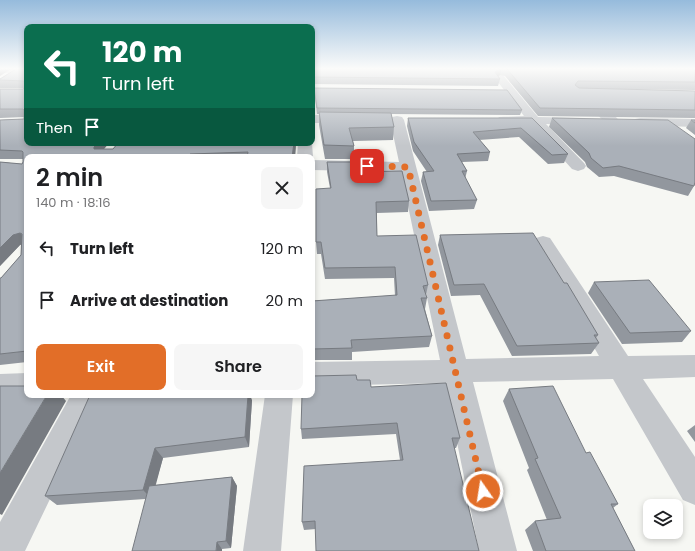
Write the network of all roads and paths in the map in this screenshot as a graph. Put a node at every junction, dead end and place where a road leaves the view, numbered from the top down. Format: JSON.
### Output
{"nodes":[{"id":1,"x":511,"y":95,"type":"edge"},
{"id":2,"x":583,"y":95,"type":"edge"},
{"id":3,"x":315,"y":119,"type":"edge"},
{"id":4,"x":358,"y":119,"type":"edge"},
{"id":5,"x":397,"y":119,"type":"dead end"},
{"id":6,"x":488,"y":120,"type":"edge"},
{"id":7,"x":533,"y":121,"type":"junction"},
{"id":8,"x":612,"y":121,"type":"junction"},
{"id":9,"x":666,"y":122,"type":"junction"},
{"id":10,"x":695,"y":123,"type":"edge"},
{"id":11,"x":683,"y":135,"type":"edge"},
{"id":12,"x":315,"y":165,"type":"edge"},
{"id":13,"x":578,"y":166,"type":"dead end"},
{"id":14,"x":408,"y":167,"type":"junction"},
{"id":15,"x":543,"y":242,"type":"dead end"},
{"id":16,"x":695,"y":366,"type":"edge"},
{"id":17,"x":622,"y":367,"type":"junction"},
{"id":18,"x":455,"y":370,"type":"junction"},
{"id":19,"x":315,"y":374,"type":"edge"},
{"id":20,"x":24,"y":385,"type":"edge"},
{"id":21,"x":0,"y":386,"type":"edge"},
{"id":22,"x":84,"y":398,"type":"edge"},
{"id":23,"x":279,"y":398,"type":"edge"},
{"id":24,"x":695,"y":488,"type":"edge"},
{"id":25,"x":5,"y":551,"type":"edge"},
{"id":26,"x":262,"y":551,"type":"edge"},
{"id":27,"x":498,"y":551,"type":"edge"}],
"edges":[{"from":1,"to":7,"type":"street"},
{"from":2,"to":8,"type":"street"},
{"from":3,"to":4,"type":"street"},
{"from":5,"to":14,"type":"street"},
{"from":6,"to":7,"type":"street"},
{"from":7,"to":8,"type":"street"},
{"from":7,"to":13,"type":"street"},
{"from":8,"to":9,"type":"street"},
{"from":9,"to":10,"type":"street"},
{"from":9,"to":11,"type":"street"},
{"from":12,"to":14,"type":"street"},
{"from":14,"to":18,"type":"street"},
{"from":15,"to":17,"type":"street"},
{"from":16,"to":17,"type":"street"},
{"from":17,"to":18,"type":"street"},
{"from":17,"to":24,"type":"street"},
{"from":18,"to":19,"type":"street"},
{"from":18,"to":27,"type":"street"},
{"from":20,"to":21,"type":"street"},
{"from":22,"to":25,"type":"street"},
{"from":23,"to":26,"type":"street"}]}
